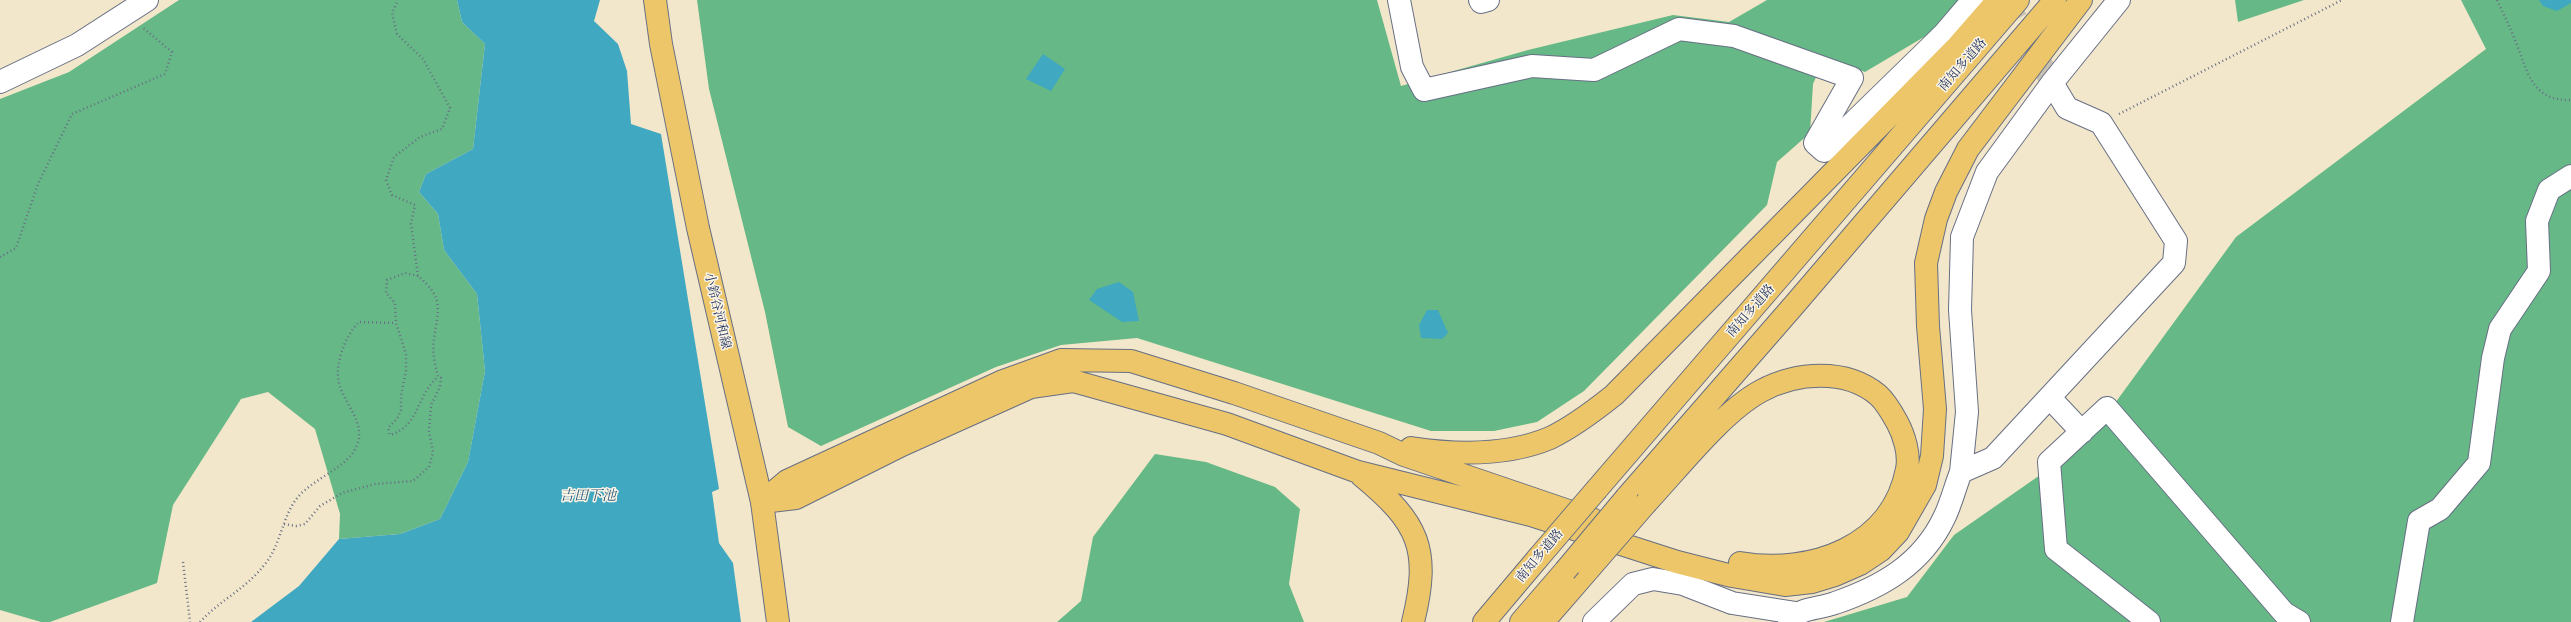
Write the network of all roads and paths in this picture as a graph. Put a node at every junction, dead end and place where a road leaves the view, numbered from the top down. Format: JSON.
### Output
{"nodes":[{"id":1,"x":147,"y":0,"type":"edge"},
{"id":2,"x":398,"y":0,"type":"edge"},
{"id":3,"x":655,"y":0,"type":"edge"},
{"id":4,"x":1399,"y":0,"type":"edge"},
{"id":5,"x":1480,"y":0,"type":"edge"},
{"id":6,"x":1488,"y":0,"type":"edge"},
{"id":7,"x":1973,"y":0,"type":"edge"},
{"id":8,"x":1998,"y":0,"type":"edge"},
{"id":9,"x":2018,"y":0,"type":"edge"},
{"id":10,"x":2055,"y":0,"type":"edge"},
{"id":11,"x":2081,"y":0,"type":"edge"},
{"id":12,"x":2119,"y":0,"type":"edge"},
{"id":13,"x":2342,"y":0,"type":"edge"},
{"id":14,"x":2497,"y":0,"type":"edge"},
{"id":15,"x":136,"y":22,"type":"dead end"},
{"id":16,"x":0,"y":82,"type":"edge"},
{"id":17,"x":2052,"y":83,"type":"junction"},
{"id":18,"x":2571,"y":100,"type":"edge"},
{"id":19,"x":2101,"y":123,"type":"junction"},
{"id":20,"x":2571,"y":176,"type":"edge"},
{"id":21,"x":0,"y":257,"type":"edge"},
{"id":22,"x":418,"y":276,"type":"junction"},
{"id":23,"x":396,"y":323,"type":"junction"},
{"id":24,"x":438,"y":376,"type":"junction"},
{"id":25,"x":2050,"y":398,"type":"junction"},
{"id":26,"x":2082,"y":432,"type":"junction"},
{"id":27,"x":1379,"y":443,"type":"junction"},
{"id":28,"x":1358,"y":472,"type":"junction"},
{"id":29,"x":1961,"y":472,"type":"junction"},
{"id":30,"x":762,"y":502,"type":"junction"},
{"id":31,"x":284,"y":524,"type":"junction"},
{"id":32,"x":184,"y":562,"type":"dead end"},
{"id":33,"x":1792,"y":617,"type":"edge"},
{"id":34,"x":190,"y":622,"type":"edge"},
{"id":35,"x":200,"y":622,"type":"edge"},
{"id":36,"x":778,"y":622,"type":"edge"},
{"id":37,"x":1414,"y":622,"type":"edge"},
{"id":38,"x":1484,"y":622,"type":"edge"},
{"id":39,"x":1521,"y":622,"type":"edge"},
{"id":40,"x":1543,"y":622,"type":"edge"},
{"id":41,"x":1594,"y":622,"type":"edge"},
{"id":42,"x":2149,"y":622,"type":"edge"},
{"id":43,"x":2299,"y":622,"type":"edge"},
{"id":44,"x":2402,"y":622,"type":"edge"}],
"edges":[{"from":1,"to":16,"type":"street"},
{"from":2,"to":22,"type":"path"},
{"from":3,"to":30,"type":"main road","name":"小鈴谷河和線"},
{"from":4,"to":7,"type":"street"},
{"from":5,"to":6,"type":"street"},
{"from":8,"to":27,"type":"main road"},
{"from":9,"to":38,"type":"main road","name":"南知多道路","bridge":true},
{"from":10,"to":39,"type":"main road","name":"南知多道路","bridge":true},
{"from":11,"to":28,"type":"main road"},
{"from":12,"to":17,"type":"street"},
{"from":13,"to":19,"type":"path"},
{"from":14,"to":18,"type":"path"},
{"from":15,"to":21,"type":"path"},
{"from":17,"to":19,"type":"street"},
{"from":17,"to":29,"type":"street"},
{"from":19,"to":25,"type":"street"},
{"from":20,"to":44,"type":"street"},
{"from":22,"to":23,"type":"path"},
{"from":22,"to":24,"type":"path"},
{"from":23,"to":24,"type":"path"},
{"from":23,"to":31,"type":"path"},
{"from":24,"to":31,"type":"path"},
{"from":25,"to":26,"type":"street"},
{"from":25,"to":29,"type":"street"},
{"from":26,"to":42,"type":"street"},
{"from":26,"to":43,"type":"street"},
{"from":27,"to":30,"type":"main road"},
{"from":27,"to":40,"type":"main road","bridge":true},
{"from":28,"to":30,"type":"main road"},
{"from":28,"to":37,"type":"main road"},
{"from":29,"to":33,"type":"street"},
{"from":30,"to":36,"type":"main road","name":"小鈴谷河和線"},
{"from":31,"to":35,"type":"path"},
{"from":32,"to":34,"type":"path"},
{"from":33,"to":41,"type":"street"}]}
